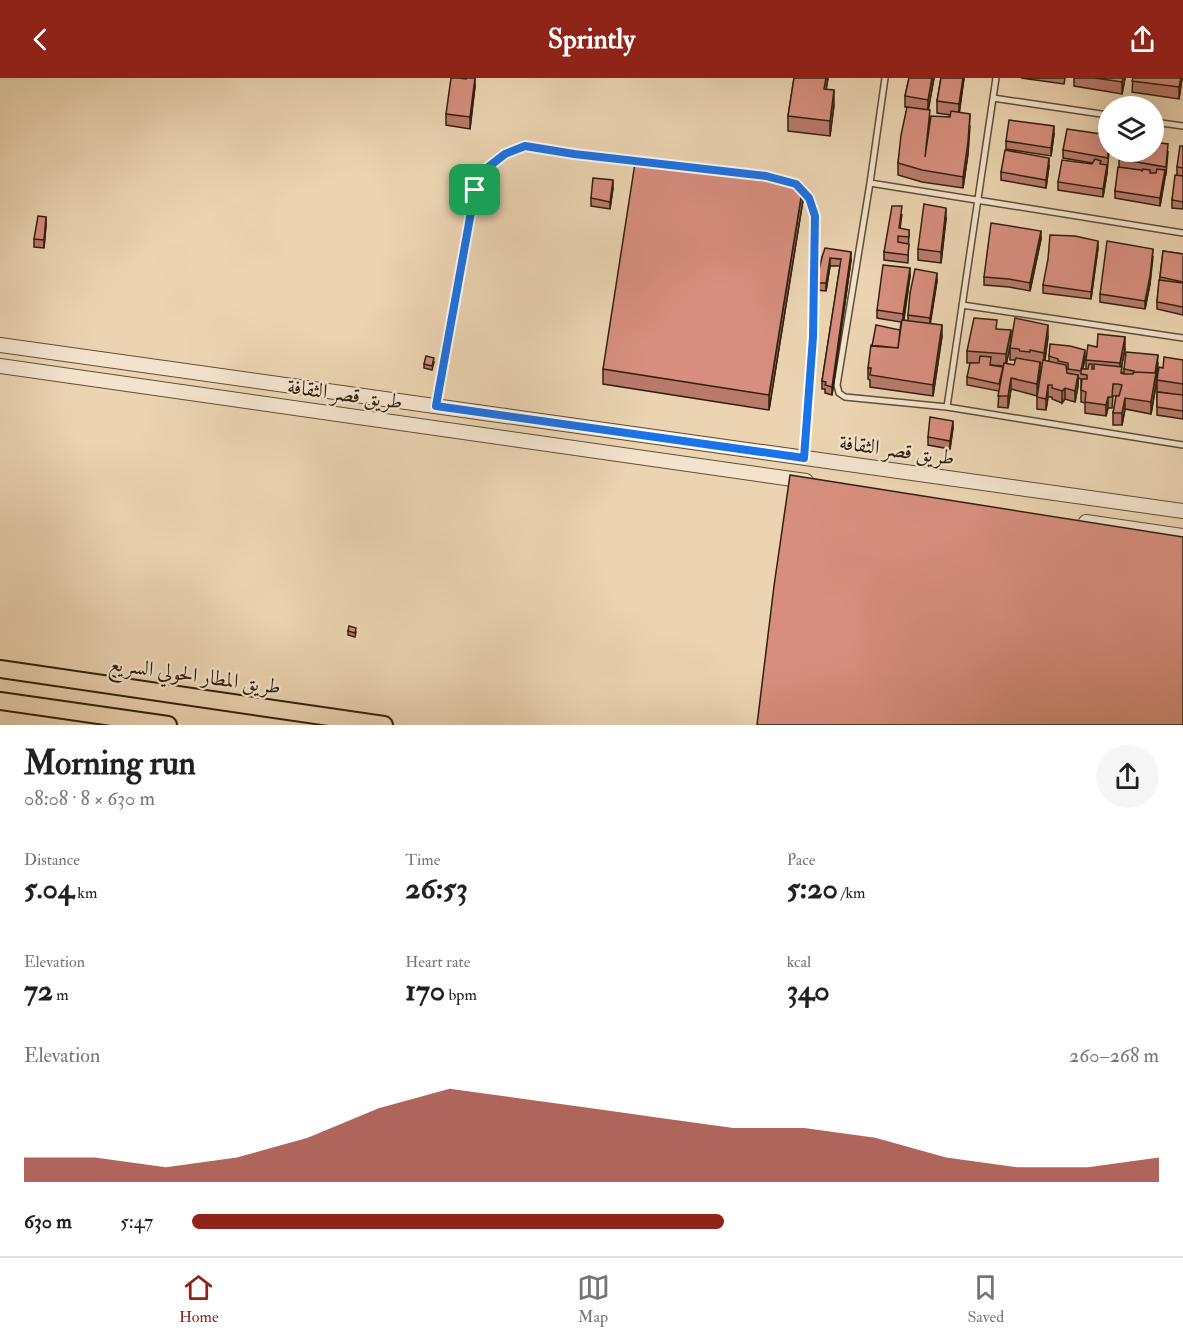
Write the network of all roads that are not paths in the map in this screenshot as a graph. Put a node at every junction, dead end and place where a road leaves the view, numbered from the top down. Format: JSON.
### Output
{"nodes":[{"id":1,"x":885,"y":78,"type":"edge"},
{"id":2,"x":996,"y":78,"type":"edge"},
{"id":3,"x":993,"y":98,"type":"junction"},
{"id":4,"x":1098,"y":114,"type":"edge"},
{"id":5,"x":1164,"y":123,"type":"edge"},
{"id":6,"x":1183,"y":126,"type":"edge"},
{"id":7,"x":870,"y":183,"type":"junction"},
{"id":8,"x":978,"y":200,"type":"junction"},
{"id":9,"x":1183,"y":233,"type":"edge"},
{"id":10,"x":962,"y":305,"type":"junction"},
{"id":11,"x":1183,"y":338,"type":"edge"},
{"id":12,"x":0,"y":345,"type":"edge"},
{"id":13,"x":0,"y":366,"type":"edge"},
{"id":14,"x":436,"y":406,"type":"junction"},
{"id":15,"x":947,"y":407,"type":"junction"},
{"id":16,"x":1183,"y":446,"type":"edge"},
{"id":17,"x":804,"y":458,"type":"junction"},
{"id":18,"x":824,"y":484,"type":"edge"},
{"id":19,"x":1183,"y":511,"type":"edge"},
{"id":20,"x":1067,"y":519,"type":"edge"},
{"id":21,"x":1183,"y":536,"type":"edge"},
{"id":22,"x":0,"y":669,"type":"edge"},
{"id":23,"x":0,"y":701,"type":"edge"},
{"id":24,"x":168,"y":725,"type":"edge"},
{"id":25,"x":384,"y":725,"type":"edge"}],
"edges":[{"from":1,"to":7,"type":"lane"},
{"from":2,"to":3,"type":"lane"},
{"from":3,"to":4,"type":"lane"},
{"from":3,"to":8,"type":"lane"},
{"from":5,"to":6,"type":"lane"},
{"from":7,"to":8,"type":"lane"},
{"from":7,"to":15,"type":"lane"},
{"from":8,"to":9,"type":"lane"},
{"from":8,"to":10,"type":"lane"},
{"from":10,"to":11,"type":"lane"},
{"from":10,"to":15,"type":"lane"},
{"from":12,"to":14,"type":"street","name":"طريق قصر الثقافة"},
{"from":13,"to":18,"type":"street","name":"طريق قصر الثقافة"},
{"from":14,"to":17,"type":"street","name":"طريق قصر الثقافة"},
{"from":14,"to":17,"type":"lane"},
{"from":15,"to":16,"type":"lane"},
{"from":17,"to":19,"type":"street","name":"طريق قصر الثقافة"},
{"from":20,"to":21,"type":"street"},
{"from":22,"to":25,"type":"highway","name":"طريق المطار الحولي السريع"},
{"from":23,"to":24,"type":"highway"}]}
